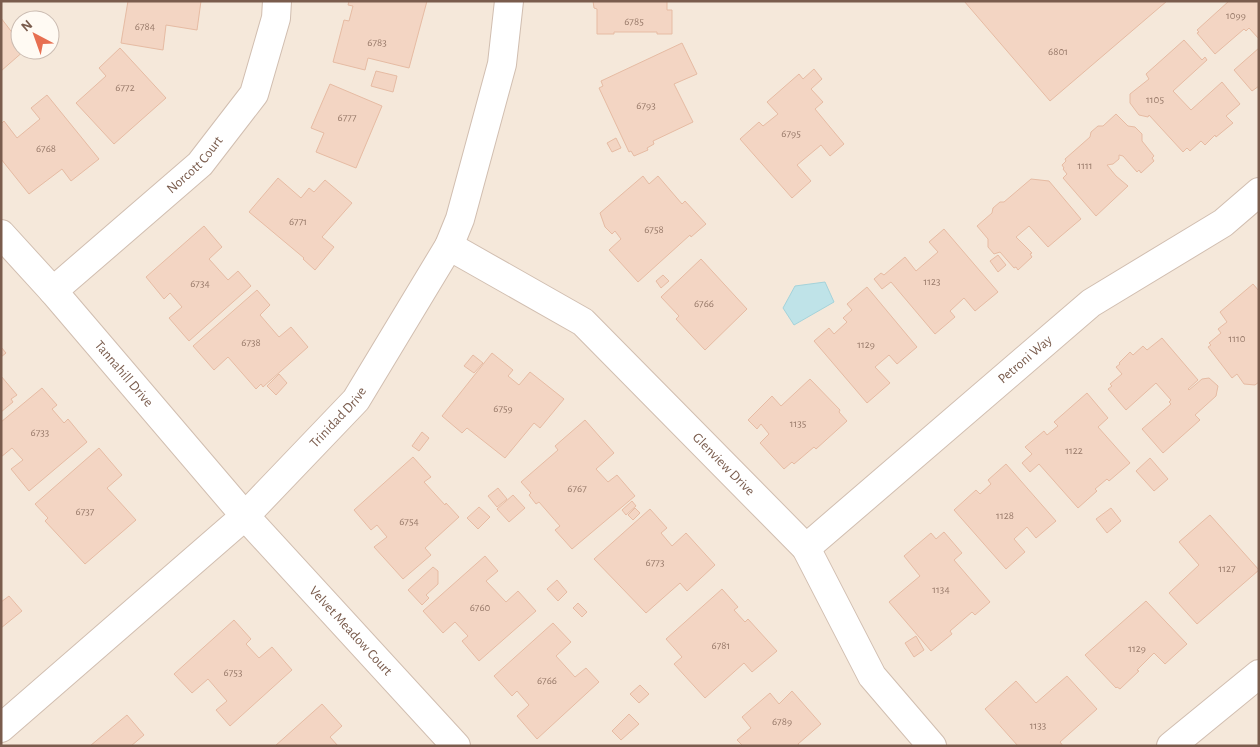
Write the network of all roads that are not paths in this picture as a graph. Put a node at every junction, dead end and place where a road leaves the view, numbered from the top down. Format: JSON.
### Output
{"nodes":[{"id":1,"x":277,"y":1,"type":"edge"},
{"id":2,"x":509,"y":1,"type":"edge"},
{"id":3,"x":1259,"y":192,"type":"edge"},
{"id":4,"x":1,"y":234,"type":"edge"},
{"id":5,"x":449,"y":246,"type":"junction"},
{"id":6,"x":53,"y":290,"type":"junction"},
{"id":7,"x":245,"y":516,"type":"junction"},
{"id":8,"x":806,"y":548,"type":"junction"},
{"id":9,"x":1259,"y":674,"type":"edge"},
{"id":10,"x":1,"y":728,"type":"edge"},
{"id":11,"x":456,"y":746,"type":"edge"},
{"id":12,"x":932,"y":746,"type":"edge"},
{"id":13,"x":1171,"y":746,"type":"edge"}],
"edges":[{"from":1,"to":6,"type":"street","name":"Norcott Court"},
{"from":2,"to":5,"type":"street","name":"Trinidad Drive"},
{"from":3,"to":8,"type":"street","name":"Petroni Way"},
{"from":4,"to":6,"type":"street","name":"Tannahill Drive"},
{"from":5,"to":7,"type":"street","name":"Trinidad Drive"},
{"from":5,"to":8,"type":"street","name":"Glenview Drive"},
{"from":6,"to":7,"type":"street","name":"Tannahill Drive"},
{"from":7,"to":10,"type":"street","name":"Trinidad Drive"},
{"from":7,"to":11,"type":"street","name":"Velvet Meadow Court"},
{"from":8,"to":12,"type":"street","name":"Glenview Drive"},
{"from":9,"to":13,"type":"street"}]}
